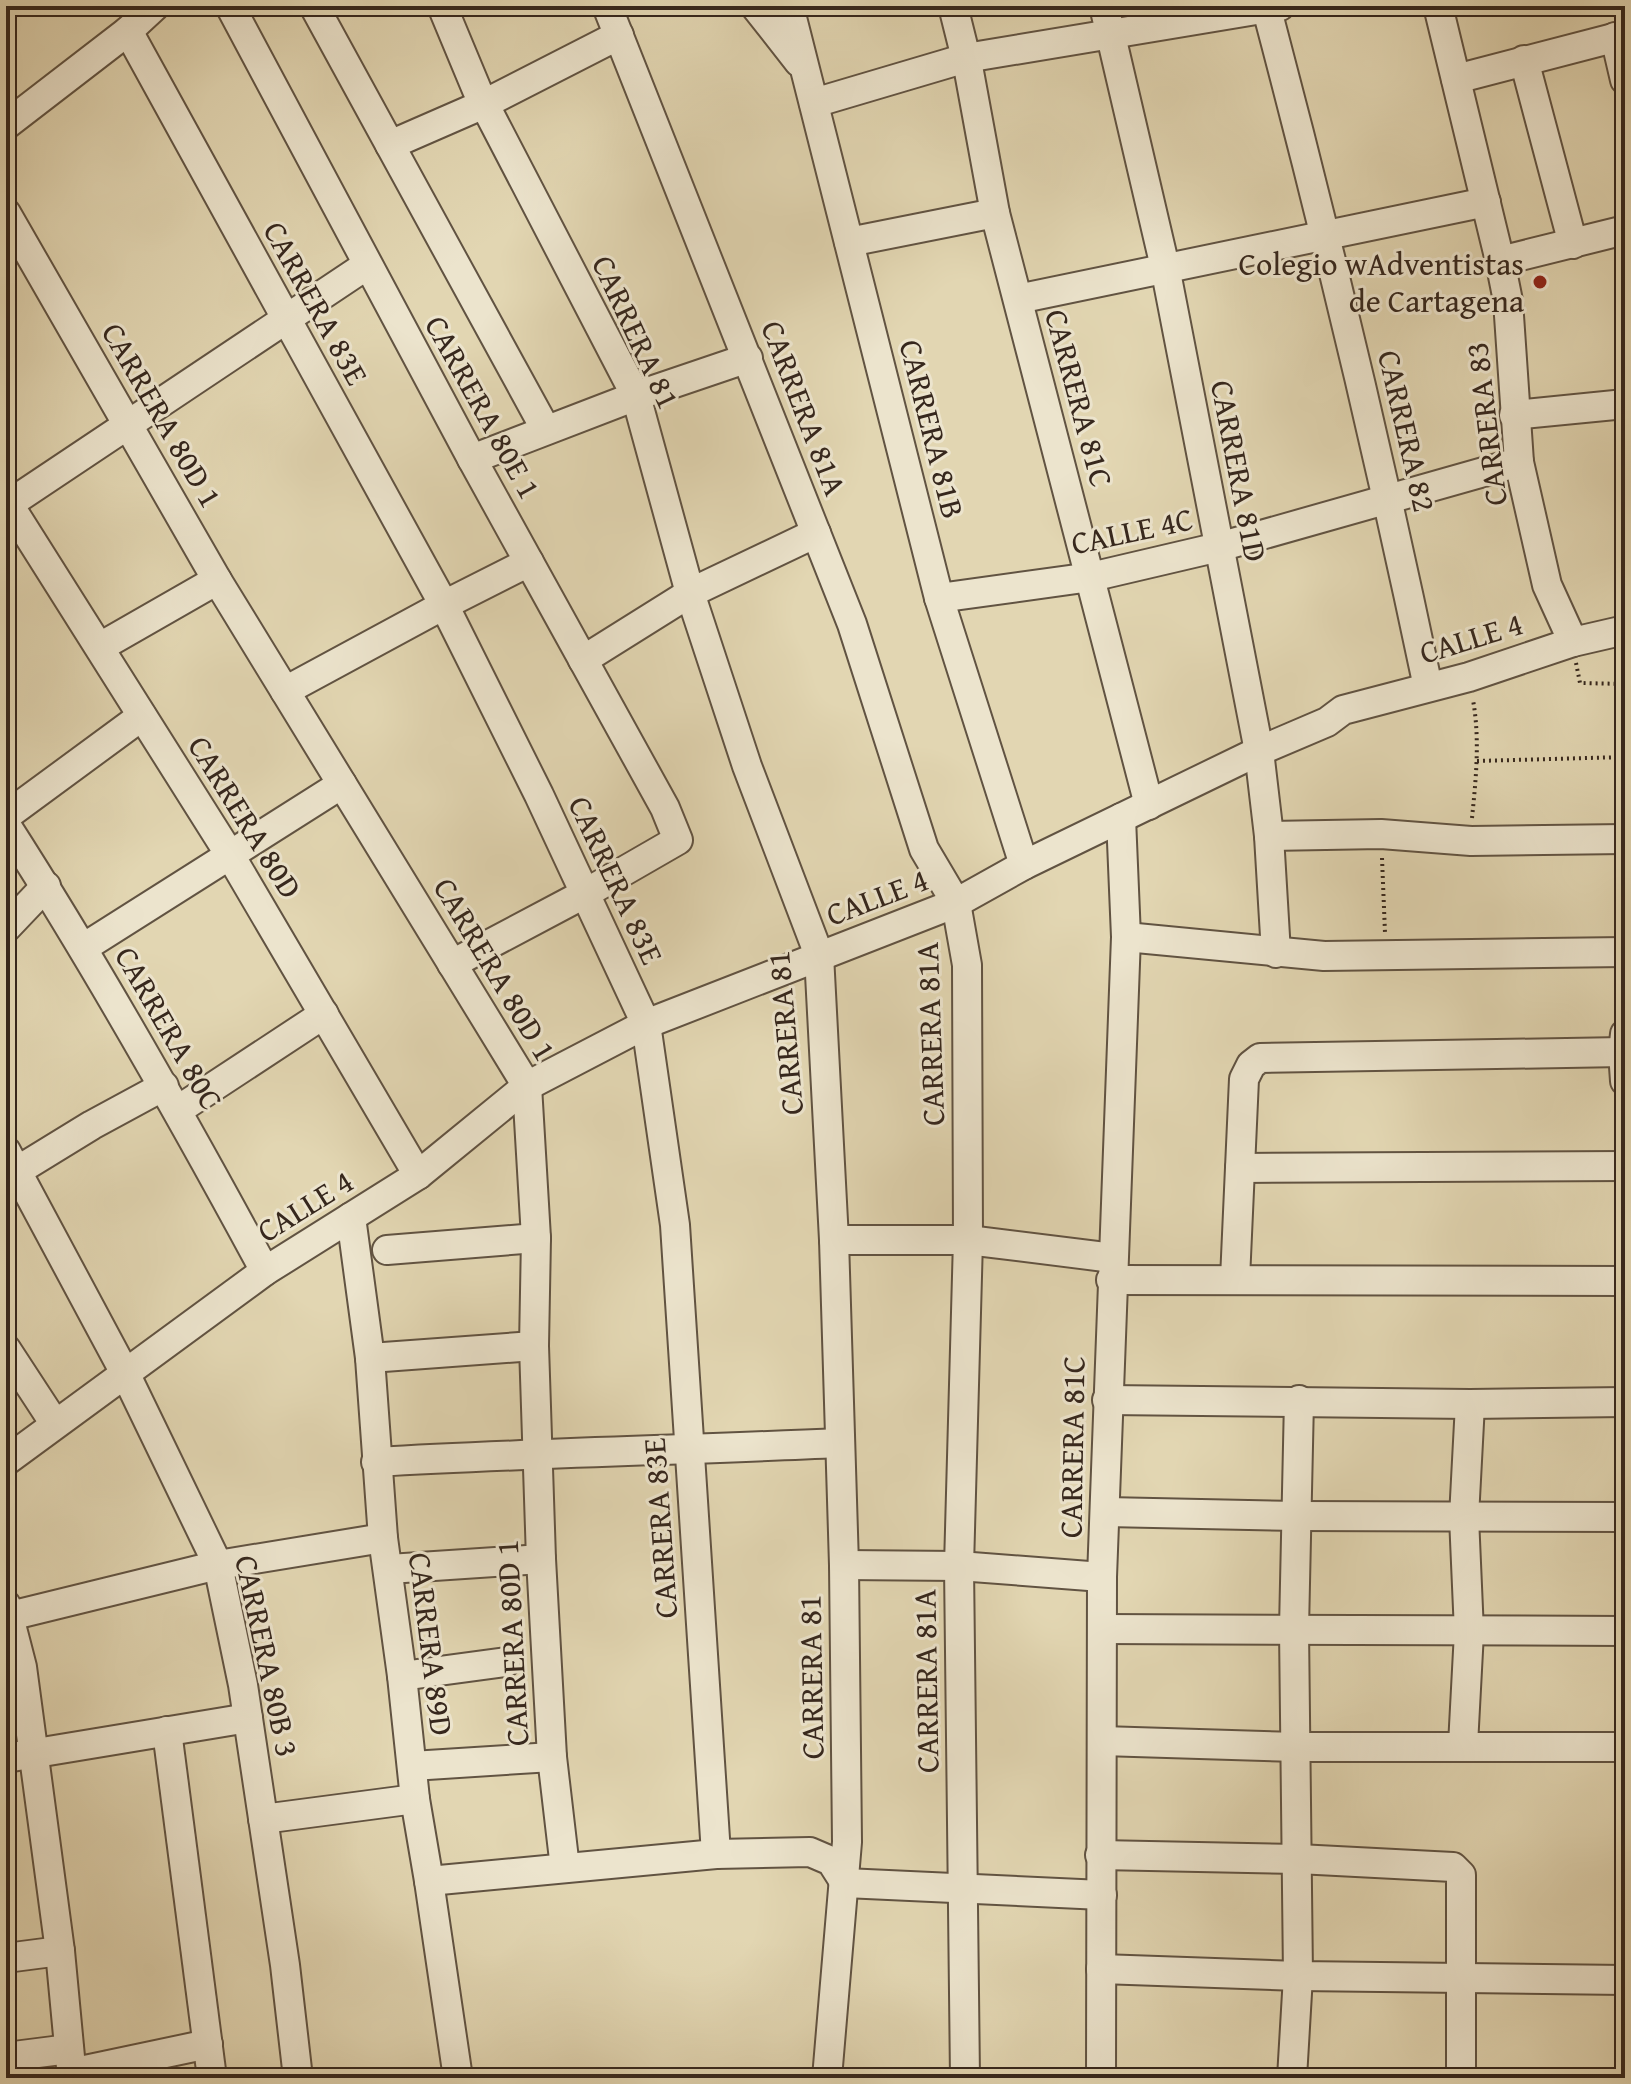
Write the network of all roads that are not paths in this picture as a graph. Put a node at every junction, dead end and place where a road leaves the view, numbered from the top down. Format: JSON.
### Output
{"nodes":[{"id":1,"x":155,"y":6,"type":"edge"},
{"id":2,"x":230,"y":6,"type":"edge"},
{"id":3,"x":314,"y":6,"type":"edge"},
{"id":4,"x":442,"y":6,"type":"edge"},
{"id":5,"x":755,"y":6,"type":"edge"},
{"id":6,"x":789,"y":6,"type":"edge"},
{"id":7,"x":953,"y":6,"type":"edge"},
{"id":8,"x":1438,"y":6,"type":"edge"},
{"id":9,"x":1271,"y":7,"type":"edge"},
{"id":10,"x":616,"y":15,"type":"edge"},
{"id":11,"x":1107,"y":19,"type":"edge"},
{"id":12,"x":128,"y":31,"type":"junction"},
{"id":13,"x":1620,"y":36,"type":"edge"},
{"id":14,"x":966,"y":58,"type":"junction"},
{"id":15,"x":1524,"y":60,"type":"junction"},
{"id":16,"x":805,"y":70,"type":"junction"},
{"id":17,"x":1456,"y":79,"type":"junction"},
{"id":18,"x":1625,"y":80,"type":"edge"},
{"id":19,"x":814,"y":103,"type":"junction"},
{"id":20,"x":484,"y":104,"type":"junction"},
{"id":21,"x":6,"y":125,"type":"edge"},
{"id":22,"x":390,"y":145,"type":"junction"},
{"id":23,"x":1486,"y":202,"type":"junction"},
{"id":24,"x":6,"y":213,"type":"edge"},
{"id":25,"x":995,"y":213,"type":"junction"},
{"id":26,"x":1625,"y":230,"type":"edge"},
{"id":27,"x":1325,"y":235,"type":"junction"},
{"id":28,"x":849,"y":242,"type":"junction"},
{"id":29,"x":1573,"y":244,"type":"junction"},
{"id":30,"x":1500,"y":261,"type":"junction"},
{"id":31,"x":367,"y":265,"type":"junction"},
{"id":32,"x":1165,"y":267,"type":"junction"},
{"id":33,"x":1018,"y":299,"type":"junction"},
{"id":34,"x":285,"y":319,"type":"junction"},
{"id":35,"x":748,"y":358,"type":"junction"},
{"id":36,"x":636,"y":396,"type":"junction"},
{"id":37,"x":1625,"y":404,"type":"edge"},
{"id":38,"x":1514,"y":415,"type":"junction"},
{"id":39,"x":128,"y":423,"type":"junction"},
{"id":40,"x":546,"y":430,"type":"junction"},
{"id":41,"x":472,"y":459,"type":"junction"},
{"id":42,"x":1519,"y":462,"type":"junction"},
{"id":43,"x":1389,"y":499,"type":"junction"},
{"id":44,"x":7,"y":504,"type":"edge"},
{"id":45,"x":816,"y":533,"type":"junction"},
{"id":46,"x":1219,"y":547,"type":"junction"},
{"id":47,"x":529,"y":562,"type":"junction"},
{"id":48,"x":1091,"y":577,"type":"junction"},
{"id":49,"x":217,"y":580,"type":"junction"},
{"id":50,"x":690,"y":593,"type":"junction"},
{"id":51,"x":939,"y":598,"type":"junction"},
{"id":52,"x":444,"y":605,"type":"junction"},
{"id":53,"x":1625,"y":630,"type":"edge"},
{"id":54,"x":1573,"y":642,"type":"junction"},
{"id":55,"x":100,"y":647,"type":"junction"},
{"id":56,"x":583,"y":660,"type":"junction"},
{"id":57,"x":1428,"y":687,"type":"junction"},
{"id":58,"x":285,"y":691,"type":"junction"},
{"id":59,"x":142,"y":716,"type":"junction"},
{"id":60,"x":1259,"y":751,"type":"junction"},
{"id":61,"x":342,"y":784,"type":"junction"},
{"id":62,"x":1149,"y":805,"type":"junction"},
{"id":63,"x":6,"y":816,"type":"edge"},
{"id":64,"x":1121,"y":818,"type":"junction"},
{"id":65,"x":6,"y":825,"type":"edge"},
{"id":66,"x":1269,"y":836,"type":"junction"},
{"id":67,"x":1625,"y":839,"type":"edge"},
{"id":68,"x":230,"y":855,"type":"junction"},
{"id":69,"x":1024,"y":865,"type":"junction"},
{"id":70,"x":46,"y":886,"type":"junction"},
{"id":71,"x":586,"y":893,"type":"junction"},
{"id":72,"x":956,"y":903,"type":"junction"},
{"id":73,"x":6,"y":928,"type":"edge"},
{"id":74,"x":1126,"y":937,"type":"junction"},
{"id":75,"x":83,"y":948,"type":"junction"},
{"id":76,"x":1625,"y":952,"type":"edge"},
{"id":77,"x":1276,"y":953,"type":"junction"},
{"id":78,"x":819,"y":955,"type":"junction"},
{"id":79,"x":452,"y":964,"type":"junction"},
{"id":80,"x":324,"y":1014,"type":"junction"},
{"id":81,"x":646,"y":1024,"type":"junction"},
{"id":82,"x":1624,"y":1043,"type":"edge"},
{"id":83,"x":1625,"y":1081,"type":"edge"},
{"id":84,"x":527,"y":1086,"type":"junction"},
{"id":85,"x":171,"y":1098,"type":"junction"},
{"id":86,"x":1625,"y":1166,"type":"edge"},
{"id":87,"x":10,"y":1168,"type":"edge"},
{"id":88,"x":1240,"y":1168,"type":"junction"},
{"id":89,"x":418,"y":1175,"type":"junction"},
{"id":90,"x":351,"y":1217,"type":"junction"},
{"id":91,"x":536,"y":1238,"type":"junction"},
{"id":92,"x":834,"y":1240,"type":"junction"},
{"id":93,"x":968,"y":1240,"type":"junction"},
{"id":94,"x":387,"y":1250,"type":"dead end"},
{"id":95,"x":1112,"y":1269,"type":"junction"},
{"id":96,"x":265,"y":1271,"type":"junction"},
{"id":97,"x":1235,"y":1279,"type":"junction"},
{"id":98,"x":1625,"y":1281,"type":"edge"},
{"id":99,"x":534,"y":1346,"type":"junction"},
{"id":100,"x":6,"y":1349,"type":"edge"},
{"id":101,"x":370,"y":1358,"type":"junction"},
{"id":102,"x":126,"y":1375,"type":"junction"},
{"id":103,"x":1107,"y":1400,"type":"junction"},
{"id":104,"x":1299,"y":1400,"type":"junction"},
{"id":105,"x":1625,"y":1402,"type":"edge"},
{"id":106,"x":1470,"y":1404,"type":"junction"},
{"id":107,"x":55,"y":1424,"type":"junction"},
{"id":108,"x":840,"y":1443,"type":"junction"},
{"id":109,"x":688,"y":1450,"type":"junction"},
{"id":110,"x":538,"y":1453,"type":"junction"},
{"id":111,"x":6,"y":1461,"type":"edge"},
{"id":112,"x":376,"y":1462,"type":"junction"},
{"id":113,"x":1106,"y":1512,"type":"junction"},
{"id":114,"x":1298,"y":1516,"type":"junction"},
{"id":115,"x":1464,"y":1517,"type":"junction"},
{"id":116,"x":1625,"y":1517,"type":"edge"},
{"id":117,"x":383,"y":1538,"type":"junction"},
{"id":118,"x":541,"y":1559,"type":"junction"},
{"id":119,"x":218,"y":1565,"type":"junction"},
{"id":120,"x":844,"y":1565,"type":"junction"},
{"id":121,"x":959,"y":1566,"type":"junction"},
{"id":122,"x":389,"y":1569,"type":"junction"},
{"id":123,"x":1102,"y":1577,"type":"junction"},
{"id":124,"x":8,"y":1611,"type":"edge"},
{"id":125,"x":1102,"y":1629,"type":"junction"},
{"id":126,"x":1294,"y":1629,"type":"junction"},
{"id":127,"x":1625,"y":1631,"type":"edge"},
{"id":128,"x":1469,"y":1632,"type":"junction"},
{"id":129,"x":506,"y":1662,"type":"dead end"},
{"id":130,"x":14,"y":1668,"type":"edge"},
{"id":131,"x":402,"y":1676,"type":"junction"},
{"id":132,"x":248,"y":1718,"type":"junction"},
{"id":133,"x":167,"y":1731,"type":"junction"},
{"id":134,"x":1102,"y":1741,"type":"junction"},
{"id":135,"x":1463,"y":1745,"type":"junction"},
{"id":136,"x":1297,"y":1747,"type":"junction"},
{"id":137,"x":1625,"y":1747,"type":"edge"},
{"id":138,"x":19,"y":1756,"type":"edge"},
{"id":139,"x":552,"y":1757,"type":"junction"},
{"id":140,"x":412,"y":1766,"type":"junction"},
{"id":141,"x":415,"y":1799,"type":"junction"},
{"id":142,"x":263,"y":1819,"type":"junction"},
{"id":143,"x":716,"y":1854,"type":"junction"},
{"id":144,"x":1100,"y":1855,"type":"junction"},
{"id":145,"x":1298,"y":1859,"type":"junction"},
{"id":146,"x":565,"y":1868,"type":"junction"},
{"id":147,"x":429,"y":1881,"type":"junction"},
{"id":148,"x":845,"y":1883,"type":"junction"},
{"id":149,"x":963,"y":1890,"type":"junction"},
{"id":150,"x":1102,"y":1895,"type":"junction"},
{"id":151,"x":60,"y":1951,"type":"junction"},
{"id":152,"x":6,"y":1958,"type":"edge"},
{"id":153,"x":1101,"y":1969,"type":"junction"},
{"id":154,"x":1298,"y":1976,"type":"junction"},
{"id":155,"x":1460,"y":1977,"type":"junction"},
{"id":156,"x":1625,"y":1980,"type":"edge"},
{"id":157,"x":208,"y":2044,"type":"junction"},
{"id":158,"x":6,"y":2057,"type":"edge"},
{"id":159,"x":71,"y":2067,"type":"edge"},
{"id":160,"x":212,"y":2078,"type":"edge"},
{"id":161,"x":298,"y":2078,"type":"edge"},
{"id":162,"x":458,"y":2078,"type":"edge"},
{"id":163,"x":827,"y":2078,"type":"edge"},
{"id":164,"x":965,"y":2078,"type":"edge"},
{"id":165,"x":1101,"y":2078,"type":"edge"},
{"id":166,"x":1292,"y":2078,"type":"edge"},
{"id":167,"x":1461,"y":2078,"type":"edge"}],
"edges":[{"from":1,"to":12,"type":"street"},
{"from":2,"to":31,"type":"street","name":"CARRERA 80E 1"},
{"from":3,"to":22,"type":"street"},
{"from":4,"to":20,"type":"street","name":"CARRERA 81"},
{"from":5,"to":16,"type":"street"},
{"from":6,"to":16,"type":"street","name":"CARRERA 81B"},
{"from":7,"to":14,"type":"street","name":"CARRERA 81C"},
{"from":8,"to":17,"type":"street","name":"CARRERA 83"},
{"from":9,"to":11,"type":"street"},
{"from":9,"to":27,"type":"street","name":"CARRERA 82"},
{"from":10,"to":20,"type":"street"},
{"from":10,"to":35,"type":"street","name":"CARRERA 81A"},
{"from":11,"to":14,"type":"street"},
{"from":11,"to":32,"type":"street","name":"CARRERA 81D"},
{"from":12,"to":21,"type":"street"},
{"from":12,"to":34,"type":"street","name":"CARRERA 83E"},
{"from":13,"to":15,"type":"street"},
{"from":13,"to":18,"type":"street"},
{"from":14,"to":19,"type":"street"},
{"from":14,"to":25,"type":"street","name":"CARRERA 81C"},
{"from":15,"to":17,"type":"street"},
{"from":15,"to":29,"type":"street"},
{"from":16,"to":19,"type":"street","name":"CARRERA 81B"},
{"from":17,"to":23,"type":"street","name":"CARRERA 83"},
{"from":19,"to":28,"type":"street","name":"CARRERA 81B"},
{"from":20,"to":22,"type":"street"},
{"from":20,"to":36,"type":"street","name":"CARRERA 81"},
{"from":22,"to":40,"type":"street"},
{"from":23,"to":27,"type":"street"},
{"from":23,"to":30,"type":"street","name":"CARRERA 83"},
{"from":24,"to":39,"type":"street","name":"CARRERA 80D 1"},
{"from":25,"to":28,"type":"street"},
{"from":25,"to":33,"type":"street","name":"CARRERA 81C"},
{"from":26,"to":29,"type":"street"},
{"from":27,"to":32,"type":"street"},
{"from":27,"to":43,"type":"street","name":"CARRERA 82"},
{"from":28,"to":51,"type":"street","name":"CARRERA 81B"},
{"from":29,"to":30,"type":"street"},
{"from":30,"to":38,"type":"street","name":"CARRERA 83"},
{"from":31,"to":34,"type":"street"},
{"from":31,"to":41,"type":"street","name":"CARRERA 80E 1"},
{"from":32,"to":33,"type":"street"},
{"from":32,"to":46,"type":"street","name":"CARRERA 81D"},
{"from":33,"to":48,"type":"street","name":"CARRERA 81C"},
{"from":34,"to":39,"type":"street"},
{"from":34,"to":52,"type":"street","name":"CARRERA 83E"},
{"from":35,"to":36,"type":"street"},
{"from":35,"to":45,"type":"street","name":"CARRERA 81A"},
{"from":36,"to":40,"type":"street"},
{"from":36,"to":50,"type":"street","name":"CARRERA 81"},
{"from":37,"to":38,"type":"street"},
{"from":38,"to":42,"type":"street","name":"CARRERA 83"},
{"from":39,"to":44,"type":"street"},
{"from":39,"to":49,"type":"street","name":"CARRERA 80D 1"},
{"from":40,"to":41,"type":"street"},
{"from":41,"to":47,"type":"street","name":"CARRERA 80E 1"},
{"from":42,"to":43,"type":"street","name":"CALLE 4C"},
{"from":42,"to":54,"type":"street","name":"CARRERA 83"},
{"from":43,"to":46,"type":"street","name":"CALLE 4C"},
{"from":43,"to":57,"type":"street","name":"CARRERA 82"},
{"from":44,"to":55,"type":"street","name":"CARRERA 80D"},
{"from":45,"to":50,"type":"street"},
{"from":45,"to":72,"type":"street","name":"CARRERA 81A"},
{"from":46,"to":48,"type":"street","name":"CALLE 4C"},
{"from":46,"to":60,"type":"street","name":"CARRERA 81D"},
{"from":47,"to":52,"type":"street"},
{"from":47,"to":56,"type":"street","name":"CARRERA 80E 1"},
{"from":48,"to":51,"type":"street","name":"CALLE 4C"},
{"from":48,"to":62,"type":"street","name":"CARRERA 81C"},
{"from":49,"to":55,"type":"street"},
{"from":49,"to":58,"type":"street","name":"CARRERA 80D 1"},
{"from":50,"to":56,"type":"street"},
{"from":50,"to":78,"type":"street","name":"CARRERA 81"},
{"from":51,"to":69,"type":"street","name":"CARRERA 81B"},
{"from":52,"to":58,"type":"street"},
{"from":52,"to":71,"type":"street","name":"CARRERA 83E"},
{"from":53,"to":54,"type":"street","name":"CALLE 4"},
{"from":54,"to":57,"type":"street","name":"CALLE 4"},
{"from":55,"to":59,"type":"street","name":"CARRERA 80D"},
{"from":56,"to":71,"type":"street","name":"CARRERA 80E 1"},
{"from":57,"to":60,"type":"street","name":"CALLE 4"},
{"from":58,"to":61,"type":"street","name":"CARRERA 80D 1"},
{"from":59,"to":63,"type":"street"},
{"from":59,"to":68,"type":"street","name":"CARRERA 80D"},
{"from":60,"to":62,"type":"street","name":"CALLE 4"},
{"from":60,"to":66,"type":"street","name":"CARRERA 81D"},
{"from":61,"to":68,"type":"street"},
{"from":61,"to":79,"type":"street","name":"CARRERA 80D 1"},
{"from":62,"to":64,"type":"street","name":"CALLE 4"},
{"from":64,"to":69,"type":"street","name":"CALLE 4"},
{"from":64,"to":74,"type":"street","name":"CARRERA 81C"},
{"from":65,"to":70,"type":"street","name":"CARRERA 80C"},
{"from":66,"to":67,"type":"street"},
{"from":66,"to":77,"type":"street","name":"CARRERA 81D"},
{"from":68,"to":75,"type":"street"},
{"from":68,"to":80,"type":"street","name":"CARRERA 80D"},
{"from":69,"to":72,"type":"street","name":"CALLE 4"},
{"from":70,"to":73,"type":"street"},
{"from":70,"to":75,"type":"street","name":"CARRERA 80C"},
{"from":71,"to":79,"type":"street"},
{"from":71,"to":81,"type":"street","name":"CARRERA 83E"},
{"from":72,"to":78,"type":"street","name":"CALLE 4"},
{"from":72,"to":93,"type":"street","name":"CARRERA 81A"},
{"from":74,"to":77,"type":"street"},
{"from":74,"to":95,"type":"street","name":"CARRERA 81C"},
{"from":75,"to":85,"type":"street","name":"CARRERA 80C"},
{"from":76,"to":77,"type":"street"},
{"from":78,"to":81,"type":"street","name":"CALLE 4"},
{"from":78,"to":92,"type":"street","name":"CARRERA 81"},
{"from":79,"to":84,"type":"street","name":"CARRERA 80D 1"},
{"from":80,"to":85,"type":"street"},
{"from":80,"to":89,"type":"street","name":"CARRERA 80D"},
{"from":81,"to":84,"type":"street","name":"CALLE 4"},
{"from":81,"to":109,"type":"street","name":"CARRERA 83E"},
{"from":82,"to":83,"type":"street"},
{"from":82,"to":88,"type":"street"},
{"from":84,"to":89,"type":"street","name":"CALLE 4"},
{"from":84,"to":91,"type":"street","name":"CARRERA 80D 1"},
{"from":85,"to":87,"type":"street"},
{"from":85,"to":96,"type":"street","name":"CARRERA 80C"},
{"from":86,"to":88,"type":"street"},
{"from":87,"to":102,"type":"street","name":"CARRERA 80B 3"},
{"from":88,"to":97,"type":"street"},
{"from":89,"to":90,"type":"street","name":"CALLE 4"},
{"from":90,"to":96,"type":"street","name":"CALLE 4"},
{"from":90,"to":101,"type":"street","name":"CARRERA 89D"},
{"from":91,"to":94,"type":"street"},
{"from":91,"to":99,"type":"street","name":"CARRERA 80D 1"},
{"from":92,"to":93,"type":"street"},
{"from":92,"to":108,"type":"street","name":"CARRERA 81"},
{"from":93,"to":95,"type":"street"},
{"from":93,"to":121,"type":"street","name":"CARRERA 81A"},
{"from":95,"to":97,"type":"street"},
{"from":95,"to":103,"type":"street","name":"CARRERA 81C"},
{"from":96,"to":102,"type":"street","name":"CALLE 4"},
{"from":97,"to":98,"type":"street"},
{"from":99,"to":101,"type":"street"},
{"from":99,"to":110,"type":"street","name":"CARRERA 80D 1"},
{"from":100,"to":107,"type":"street"},
{"from":101,"to":112,"type":"street","name":"CARRERA 89D"},
{"from":102,"to":107,"type":"street","name":"CALLE 4"},
{"from":102,"to":119,"type":"street","name":"CARRERA 80B 3"},
{"from":103,"to":104,"type":"street"},
{"from":103,"to":113,"type":"street","name":"CARRERA 81C"},
{"from":104,"to":106,"type":"street"},
{"from":104,"to":114,"type":"street"},
{"from":105,"to":106,"type":"street"},
{"from":106,"to":115,"type":"street"},
{"from":107,"to":111,"type":"street","name":"CALLE 4"},
{"from":108,"to":109,"type":"street"},
{"from":108,"to":120,"type":"street","name":"CARRERA 81"},
{"from":109,"to":110,"type":"street"},
{"from":109,"to":143,"type":"street","name":"CARRERA 83E"},
{"from":110,"to":112,"type":"street"},
{"from":110,"to":118,"type":"street","name":"CARRERA 80D 1"},
{"from":112,"to":117,"type":"street","name":"CARRERA 89D"},
{"from":113,"to":114,"type":"street"},
{"from":113,"to":123,"type":"street","name":"CARRERA 81C"},
{"from":114,"to":115,"type":"street"},
{"from":114,"to":126,"type":"street"},
{"from":115,"to":116,"type":"street"},
{"from":115,"to":128,"type":"street"},
{"from":117,"to":119,"type":"street"},
{"from":117,"to":122,"type":"street","name":"CARRERA 89D"},
{"from":118,"to":122,"type":"street"},
{"from":118,"to":139,"type":"street","name":"CARRERA 80D 1"},
{"from":119,"to":124,"type":"street"},
{"from":119,"to":132,"type":"street","name":"CARRERA 80B 3"},
{"from":120,"to":121,"type":"street"},
{"from":120,"to":148,"type":"street","name":"CARRERA 81"},
{"from":121,"to":123,"type":"street"},
{"from":121,"to":149,"type":"street","name":"CARRERA 81A"},
{"from":122,"to":131,"type":"street","name":"CARRERA 89D"},
{"from":123,"to":125,"type":"street","name":"CARRERA 81C"},
{"from":124,"to":130,"type":"street"},
{"from":125,"to":126,"type":"street"},
{"from":125,"to":134,"type":"street","name":"CARRERA 81C"},
{"from":126,"to":128,"type":"street"},
{"from":126,"to":136,"type":"street"},
{"from":127,"to":128,"type":"street"},
{"from":128,"to":135,"type":"street"},
{"from":129,"to":131,"type":"street"},
{"from":130,"to":138,"type":"street"},
{"from":131,"to":140,"type":"street","name":"CARRERA 89D"},
{"from":132,"to":133,"type":"street"},
{"from":132,"to":142,"type":"street","name":"CARRERA 80B 3"},
{"from":133,"to":138,"type":"street"},
{"from":133,"to":157,"type":"street"},
{"from":134,"to":136,"type":"street"},
{"from":134,"to":144,"type":"street","name":"CARRERA 81C"},
{"from":135,"to":136,"type":"street"},
{"from":135,"to":137,"type":"street"},
{"from":136,"to":145,"type":"street"},
{"from":138,"to":151,"type":"street"},
{"from":139,"to":140,"type":"street"},
{"from":139,"to":146,"type":"street","name":"CARRERA 80D 1"},
{"from":140,"to":141,"type":"street","name":"CARRERA 89D"},
{"from":141,"to":142,"type":"street"},
{"from":141,"to":147,"type":"street","name":"CARRERA 89D"},
{"from":142,"to":161,"type":"street","name":"CARRERA 80B 3"},
{"from":143,"to":146,"type":"street"},
{"from":143,"to":148,"type":"street"},
{"from":144,"to":145,"type":"street"},
{"from":144,"to":150,"type":"street","name":"CARRERA 81C"},
{"from":145,"to":154,"type":"street"},
{"from":145,"to":155,"type":"street"},
{"from":146,"to":147,"type":"street"},
{"from":147,"to":162,"type":"street","name":"CARRERA 89D"},
{"from":148,"to":149,"type":"street"},
{"from":148,"to":163,"type":"street","name":"CARRERA 81"},
{"from":149,"to":150,"type":"street"},
{"from":149,"to":164,"type":"street","name":"CARRERA 81A"},
{"from":150,"to":153,"type":"street","name":"CARRERA 81C"},
{"from":151,"to":152,"type":"street"},
{"from":151,"to":159,"type":"street"},
{"from":153,"to":154,"type":"street"},
{"from":153,"to":165,"type":"street","name":"CARRERA 81C"},
{"from":154,"to":155,"type":"street"},
{"from":154,"to":166,"type":"street"},
{"from":155,"to":156,"type":"street"},
{"from":155,"to":167,"type":"street"},
{"from":157,"to":159,"type":"street"},
{"from":157,"to":160,"type":"street"},
{"from":158,"to":159,"type":"street"}]}
